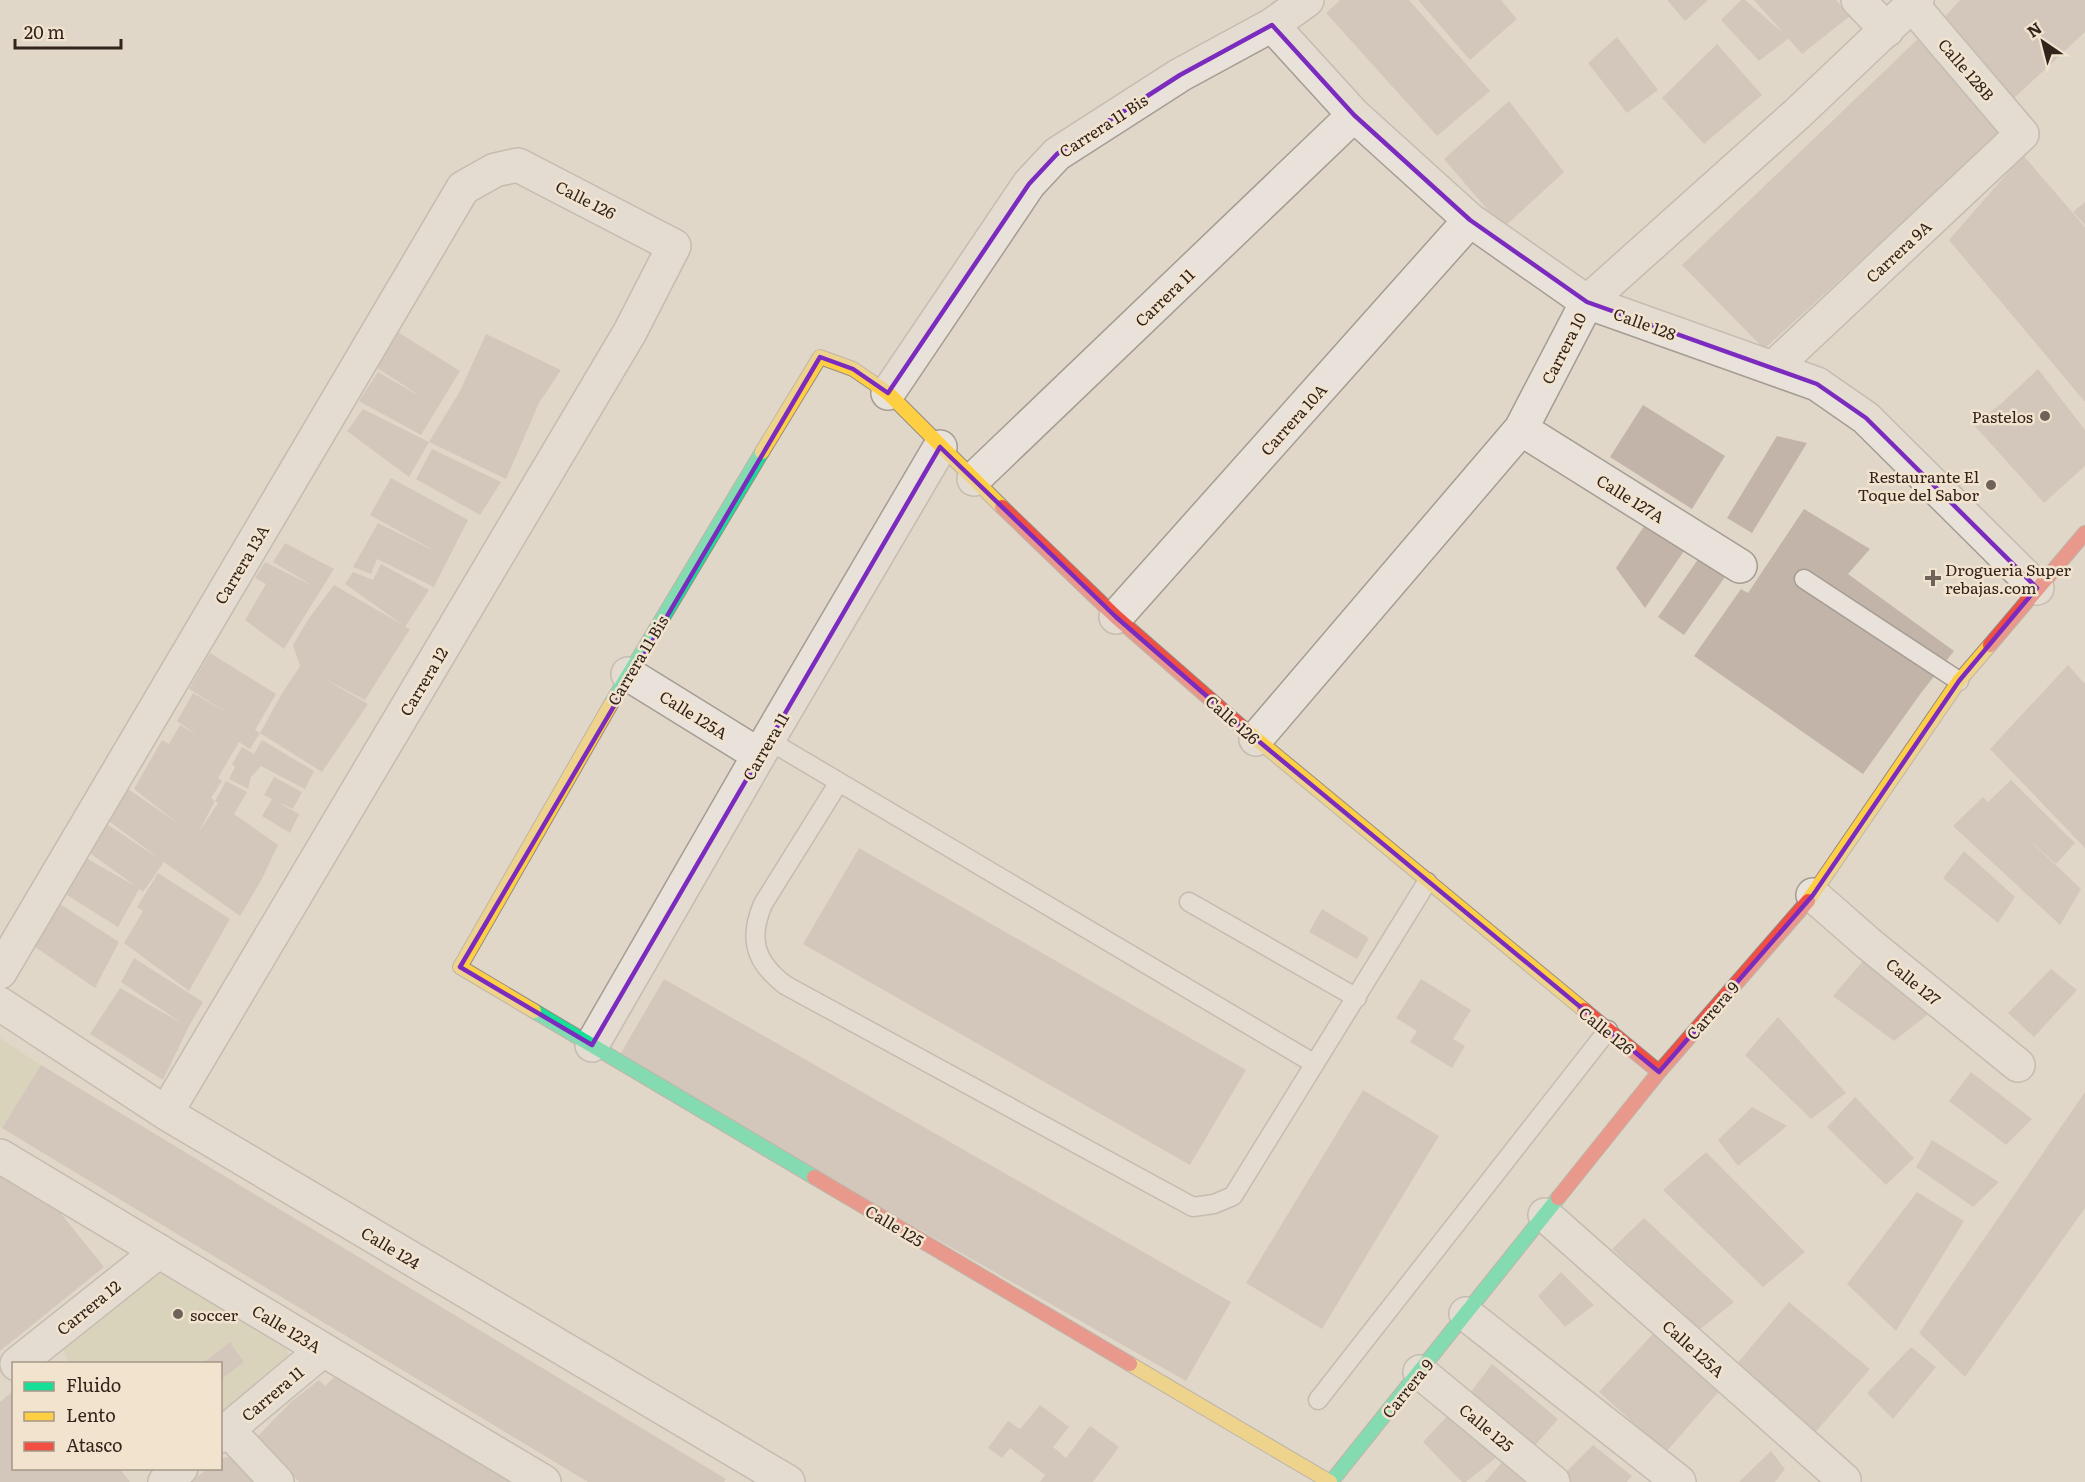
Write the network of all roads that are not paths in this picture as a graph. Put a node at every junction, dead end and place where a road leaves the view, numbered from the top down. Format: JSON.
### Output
{"nodes":[{"id":1,"x":1307,"y":0,"type":"edge"},
{"id":2,"x":1858,"y":0,"type":"edge"},
{"id":3,"x":1914,"y":2,"type":"edge"},
{"id":4,"x":1272,"y":25,"type":"junction"},
{"id":5,"x":1887,"y":30,"type":"junction"},
{"id":6,"x":1354,"y":115,"type":"junction"},
{"id":7,"x":2022,"y":134,"type":"joint"},
{"id":8,"x":495,"y":170,"type":"joint"},
{"id":9,"x":1470,"y":220,"type":"junction"},
{"id":10,"x":675,"y":246,"type":"joint"},
{"id":11,"x":1587,"y":302,"type":"junction"},
{"id":12,"x":820,"y":357,"type":"joint"},
{"id":13,"x":1773,"y":368,"type":"junction"},
{"id":14,"x":888,"y":393,"type":"junction"},
{"id":15,"x":1521,"y":429,"type":"junction"},
{"id":16,"x":940,"y":447,"type":"junction"},
{"id":17,"x":974,"y":479,"type":"junction"},
{"id":18,"x":2085,"y":533,"type":"edge"},
{"id":19,"x":1740,"y":566,"type":"dead end"},
{"id":20,"x":1804,"y":579,"type":"dead end"},
{"id":21,"x":2037,"y":588,"type":"junction"},
{"id":22,"x":1116,"y":617,"type":"junction"},
{"id":23,"x":628,"y":674,"type":"junction"},
{"id":24,"x":1959,"y":681,"type":"junction"},
{"id":25,"x":1256,"y":739,"type":"junction"},
{"id":26,"x":764,"y":747,"type":"junction"},
{"id":27,"x":839,"y":782,"type":"junction"},
{"id":28,"x":1427,"y":882,"type":"junction"},
{"id":29,"x":1813,"y":895,"type":"junction"},
{"id":30,"x":1189,"y":902,"type":"dead end"},
{"id":31,"x":460,"y":967,"type":"joint"},
{"id":32,"x":0,"y":972,"type":"edge"},
{"id":33,"x":1357,"y":998,"type":"junction"},
{"id":34,"x":0,"y":1004,"type":"edge"},
{"id":35,"x":1608,"y":1030,"type":"junction"},
{"id":36,"x":592,"y":1046,"type":"junction"},
{"id":37,"x":1315,"y":1064,"type":"junction"},
{"id":38,"x":2018,"y":1065,"type":"dead end"},
{"id":39,"x":1659,"y":1072,"type":"junction"},
{"id":40,"x":166,"y":1113,"type":"junction"},
{"id":41,"x":0,"y":1156,"type":"edge"},
{"id":42,"x":1545,"y":1215,"type":"junction"},
{"id":43,"x":159,"y":1251,"type":"junction"},
{"id":44,"x":1466,"y":1314,"type":"junction"},
{"id":45,"x":323,"y":1350,"type":"junction"},
{"id":46,"x":37,"y":1358,"type":"edge"},
{"id":47,"x":12,"y":1368,"type":"edge"},
{"id":48,"x":1420,"y":1372,"type":"junction"},
{"id":49,"x":0,"y":1377,"type":"edge"},
{"id":50,"x":1318,"y":1400,"type":"dead end"},
{"id":51,"x":224,"y":1433,"type":"edge"},
{"id":52,"x":145,"y":1470,"type":"edge"},
{"id":53,"x":179,"y":1470,"type":"edge"},
{"id":54,"x":1844,"y":1480,"type":"dead end"},
{"id":55,"x":154,"y":1482,"type":"edge"},
{"id":56,"x":165,"y":1482,"type":"edge"},
{"id":57,"x":277,"y":1482,"type":"edge"},
{"id":58,"x":544,"y":1482,"type":"edge"},
{"id":59,"x":788,"y":1482,"type":"edge"},
{"id":60,"x":1330,"y":1482,"type":"edge"},
{"id":61,"x":1553,"y":1482,"type":"edge"},
{"id":62,"x":1679,"y":1482,"type":"edge"}],
"edges":[{"from":1,"to":4,"type":"street","name":"Carrera 11 Bis"},
{"from":2,"to":5,"type":"street"},
{"from":3,"to":5,"type":"street","name":"Carrera 10"},
{"from":3,"to":7,"type":"street","name":"Calle 128B"},
{"from":4,"to":6,"type":"street","name":"Calle 128"},
{"from":4,"to":14,"type":"street","name":"Carrera 11 Bis"},
{"from":5,"to":11,"type":"street","name":"Carrera 10"},
{"from":6,"to":9,"type":"street","name":"Calle 128"},
{"from":6,"to":17,"type":"street","name":"Carrera 11"},
{"from":7,"to":13,"type":"street","name":"Carrera 9A"},
{"from":8,"to":10,"type":"street","name":"Calle 126"},
{"from":8,"to":32,"type":"street","name":"Carrera 13A"},
{"from":9,"to":11,"type":"street","name":"Calle 128"},
{"from":9,"to":22,"type":"street","name":"Carrera 10A"},
{"from":10,"to":40,"type":"street","name":"Carrera 12"},
{"from":11,"to":13,"type":"street","name":"Calle 128"},
{"from":11,"to":15,"type":"street","name":"Carrera 10"},
{"from":12,"to":14,"type":"street","name":"Calle 126"},
{"from":12,"to":23,"type":"street","name":"Carrera 11 Bis"},
{"from":13,"to":21,"type":"street","name":"Calle 128"},
{"from":14,"to":16,"type":"street","name":"Calle 126"},
{"from":15,"to":19,"type":"street","name":"Calle 127A"},
{"from":15,"to":25,"type":"street","name":"Carrera 10"},
{"from":16,"to":17,"type":"street","name":"Calle 126"},
{"from":16,"to":26,"type":"street","name":"Carrera 11"},
{"from":17,"to":22,"type":"street","name":"Calle 126"},
{"from":18,"to":21,"type":"street","name":"Carrera 9"},
{"from":20,"to":24,"type":"lane"},
{"from":21,"to":24,"type":"street","name":"Carrera 9"},
{"from":22,"to":25,"type":"street","name":"Calle 126"},
{"from":23,"to":26,"type":"street","name":"Calle 125A"},
{"from":23,"to":31,"type":"street","name":"Carrera 11 Bis"},
{"from":24,"to":29,"type":"street","name":"Carrera 9"},
{"from":25,"to":28,"type":"street","name":"Calle 126"},
{"from":26,"to":27,"type":"lane"},
{"from":26,"to":36,"type":"street","name":"Carrera 11"},
{"from":27,"to":37,"type":"lane"},
{"from":27,"to":37,"type":"lane"},
{"from":28,"to":33,"type":"lane"},
{"from":28,"to":35,"type":"street","name":"Calle 126"},
{"from":29,"to":38,"type":"street","name":"Calle 127"},
{"from":29,"to":39,"type":"street","name":"Carrera 9"},
{"from":30,"to":33,"type":"lane"},
{"from":31,"to":36,"type":"street","name":"Calle 125"},
{"from":33,"to":37,"type":"lane"},
{"from":34,"to":40,"type":"street","name":"Calle 124"},
{"from":35,"to":39,"type":"street","name":"Calle 126"},
{"from":35,"to":50,"type":"lane"},
{"from":36,"to":60,"type":"street","name":"Calle 125"},
{"from":39,"to":42,"type":"street","name":"Carrera 9"},
{"from":40,"to":59,"type":"street","name":"Calle 124"},
{"from":41,"to":43,"type":"street","name":"Calle 123A"},
{"from":42,"to":44,"type":"street","name":"Carrera 9"},
{"from":42,"to":54,"type":"street","name":"Calle 125A"},
{"from":43,"to":45,"type":"street","name":"Calle 123A"},
{"from":43,"to":46,"type":"street","name":"Carrera 12"},
{"from":44,"to":48,"type":"street","name":"Carrera 9"},
{"from":44,"to":62,"type":"street"},
{"from":45,"to":51,"type":"street","name":"Carrera 11"},
{"from":45,"to":58,"type":"street","name":"Calle 123A"},
{"from":47,"to":49,"type":"street"},
{"from":48,"to":60,"type":"street","name":"Carrera 9"},
{"from":48,"to":61,"type":"street","name":"Calle 125"},
{"from":51,"to":57,"type":"street"},
{"from":52,"to":55,"type":"street"},
{"from":53,"to":56,"type":"street"}]}
